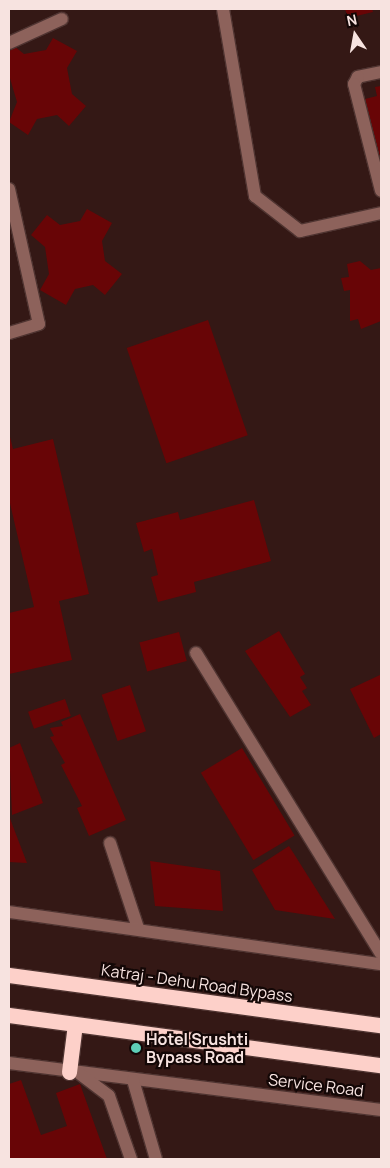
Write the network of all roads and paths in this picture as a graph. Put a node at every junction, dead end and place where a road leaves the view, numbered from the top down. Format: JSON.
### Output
{"nodes":[{"id":1,"x":223,"y":9,"type":"edge"},
{"id":2,"x":62,"y":18,"type":"dead end"},
{"id":3,"x":9,"y":43,"type":"edge"},
{"id":4,"x":381,"y":72,"type":"edge"},
{"id":5,"x":381,"y":186,"type":"edge"},
{"id":6,"x":9,"y":189,"type":"edge"},
{"id":7,"x":381,"y":213,"type":"edge"},
{"id":8,"x":9,"y":333,"type":"edge"},
{"id":9,"x":196,"y":653,"type":"dead end"},
{"id":10,"x":110,"y":843,"type":"dead end"},
{"id":11,"x":9,"y":912,"type":"edge"},
{"id":12,"x":138,"y":928,"type":"junction"},
{"id":13,"x":381,"y":954,"type":"edge"},
{"id":14,"x":381,"y":964,"type":"edge"},
{"id":15,"x":9,"y":975,"type":"edge"},
{"id":16,"x":9,"y":1015,"type":"edge"},
{"id":17,"x":75,"y":1024,"type":"junction"},
{"id":18,"x":381,"y":1025,"type":"edge"},
{"id":19,"x":9,"y":1063,"type":"edge"},
{"id":20,"x":381,"y":1065,"type":"edge"},
{"id":21,"x":73,"y":1072,"type":"junction"},
{"id":22,"x":133,"y":1080,"type":"junction"},
{"id":23,"x":381,"y":1110,"type":"edge"},
{"id":24,"x":130,"y":1159,"type":"edge"},
{"id":25,"x":156,"y":1159,"type":"edge"}],
"edges":[{"from":1,"to":7,"type":"street"},
{"from":2,"to":3,"type":"street"},
{"from":4,"to":5,"type":"street"},
{"from":6,"to":8,"type":"street"},
{"from":9,"to":13,"type":"street"},
{"from":10,"to":12,"type":"street"},
{"from":11,"to":12,"type":"street"},
{"from":12,"to":14,"type":"street"},
{"from":15,"to":18,"type":"highway","name":"Katraj - Dehu Road Bypass"},
{"from":16,"to":17,"type":"highway"},
{"from":17,"to":20,"type":"highway"},
{"from":17,"to":21,"type":"highway"},
{"from":19,"to":21,"type":"street","name":"Service Road"},
{"from":21,"to":22,"type":"street","name":"Service Road"},
{"from":21,"to":24,"type":"street"},
{"from":22,"to":23,"type":"street","name":"Service Road"},
{"from":22,"to":25,"type":"street"}]}
